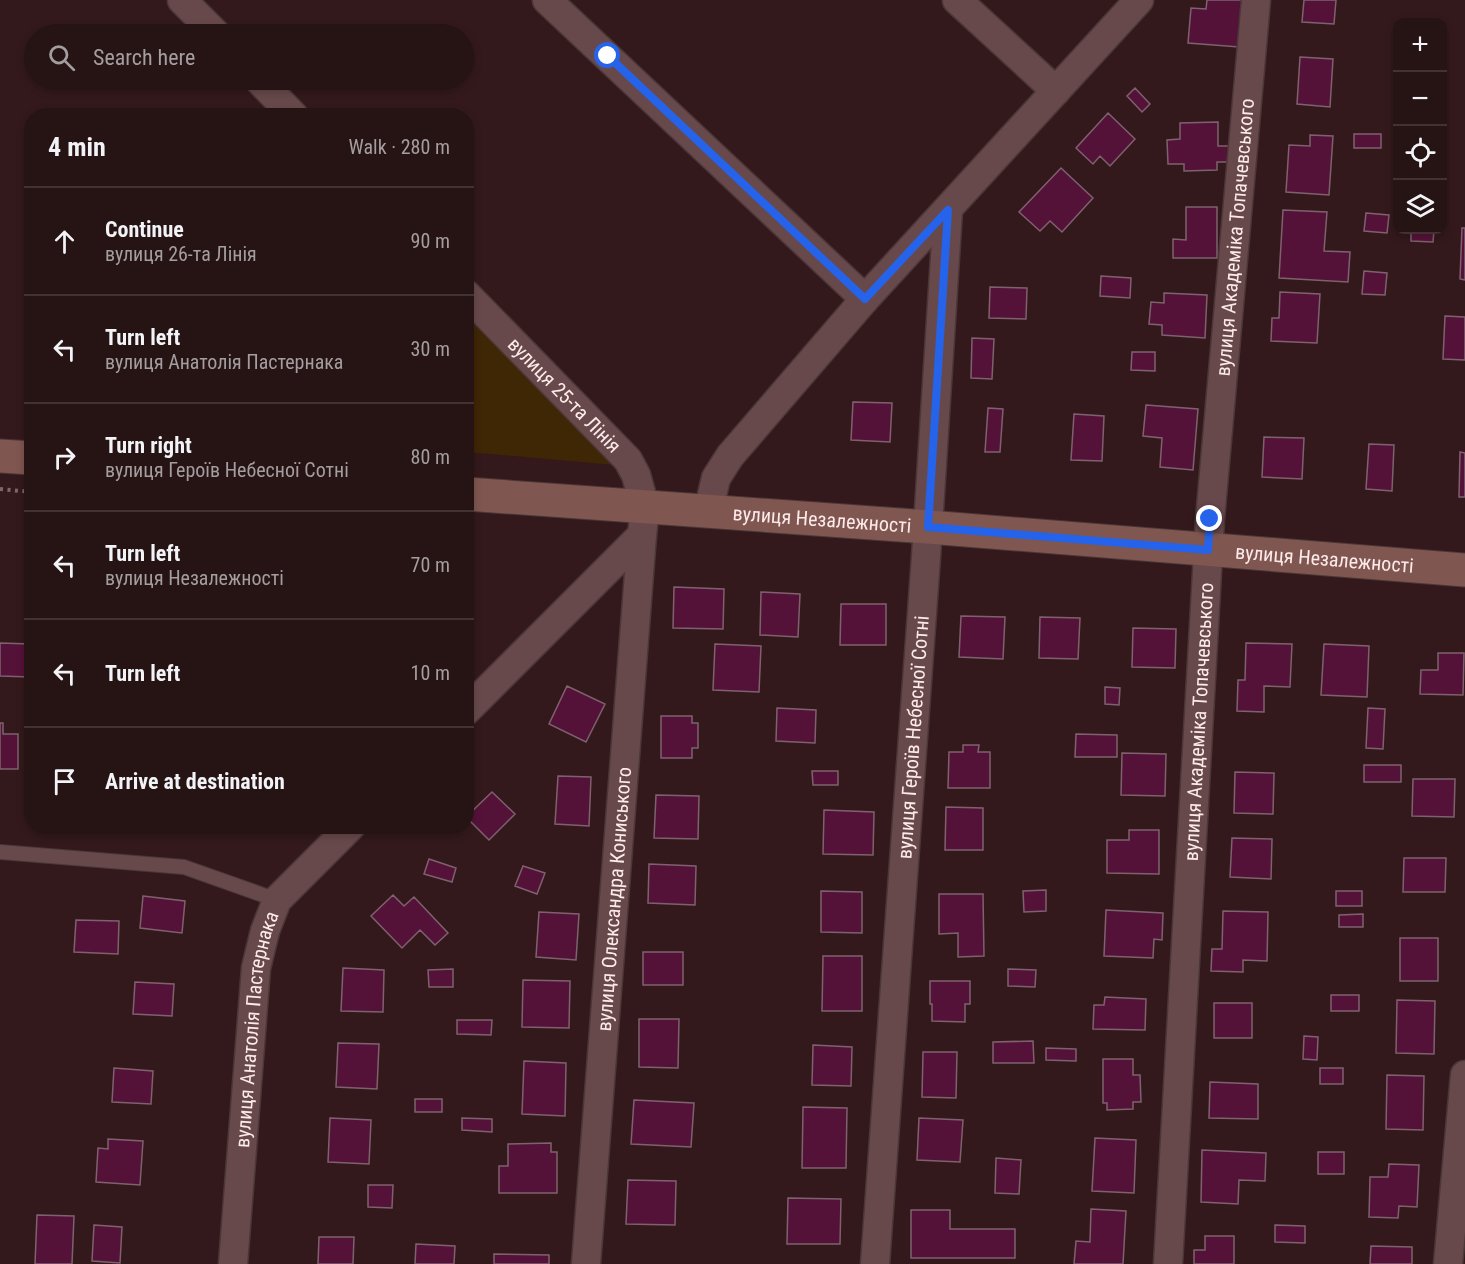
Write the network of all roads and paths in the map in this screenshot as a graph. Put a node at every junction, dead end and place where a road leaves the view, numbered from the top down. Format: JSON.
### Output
{"nodes":[{"id":1,"x":182,"y":0,"type":"edge"},
{"id":2,"x":547,"y":0,"type":"edge"},
{"id":3,"x":957,"y":0,"type":"edge"},
{"id":4,"x":1139,"y":0,"type":"edge"},
{"id":5,"x":1256,"y":0,"type":"edge"},
{"id":6,"x":206,"y":24,"type":"edge"},
{"id":7,"x":269,"y":90,"type":"edge"},
{"id":8,"x":1056,"y":91,"type":"junction"},
{"id":9,"x":286,"y":108,"type":"edge"},
{"id":10,"x":948,"y":210,"type":"junction"},
{"id":11,"x":865,"y":299,"type":"junction"},
{"id":12,"x":474,"y":302,"type":"edge"},
{"id":13,"x":0,"y":456,"type":"edge"},
{"id":14,"x":24,"y":458,"type":"edge"},
{"id":15,"x":0,"y":489,"type":"edge"},
{"id":16,"x":24,"y":491,"type":"edge"},
{"id":17,"x":474,"y":495,"type":"edge"},
{"id":18,"x":710,"y":512,"type":"junction"},
{"id":19,"x":643,"y":521,"type":"junction"},
{"id":20,"x":928,"y":527,"type":"junction"},
{"id":21,"x":1208,"y":550,"type":"junction"},
{"id":22,"x":1465,"y":570,"type":"edge"},
{"id":23,"x":474,"y":702,"type":"edge"},
{"id":24,"x":343,"y":834,"type":"edge"},
{"id":25,"x":0,"y":852,"type":"edge"},
{"id":26,"x":278,"y":900,"type":"junction"},
{"id":27,"x":1465,"y":1075,"type":"edge"},
{"id":28,"x":233,"y":1264,"type":"edge"},
{"id":29,"x":586,"y":1264,"type":"edge"},
{"id":30,"x":875,"y":1264,"type":"edge"},
{"id":31,"x":1168,"y":1264,"type":"edge"},
{"id":32,"x":1448,"y":1264,"type":"edge"}],
"edges":[{"from":1,"to":6,"type":"street"},
{"from":2,"to":11,"type":"street"},
{"from":3,"to":8,"type":"street"},
{"from":4,"to":8,"type":"street"},
{"from":5,"to":21,"type":"street","name":"вулиця Академіка Топачевського"},
{"from":7,"to":9,"type":"street"},
{"from":8,"to":10,"type":"street"},
{"from":10,"to":11,"type":"street"},
{"from":10,"to":20,"type":"street","name":"вулиця Героїв Небесної Сотні"},
{"from":11,"to":18,"type":"street"},
{"from":12,"to":19,"type":"street","name":"вулиця 25-та Лінія"},
{"from":13,"to":14,"type":"main road"},
{"from":15,"to":16,"type":"path"},
{"from":17,"to":19,"type":"main road","name":"вулиця Незалежності"},
{"from":18,"to":19,"type":"main road","name":"вулиця Незалежності"},
{"from":18,"to":20,"type":"main road","name":"вулиця Незалежності"},
{"from":19,"to":23,"type":"street"},
{"from":19,"to":29,"type":"street","name":"вулиця Олександра Кониського"},
{"from":20,"to":21,"type":"main road","name":"вулиця Незалежності"},
{"from":20,"to":30,"type":"street","name":"вулиця Героїв Небесної Сотні"},
{"from":21,"to":22,"type":"main road","name":"вулиця Незалежності"},
{"from":21,"to":31,"type":"street","name":"вулиця Академіка Топачевського"},
{"from":24,"to":26,"type":"street","name":"вулиця Анатолія Пастернака"},
{"from":25,"to":26,"type":"lane"},
{"from":26,"to":28,"type":"street","name":"вулиця Анатолія Пастернака"},
{"from":27,"to":32,"type":"street"}]}
